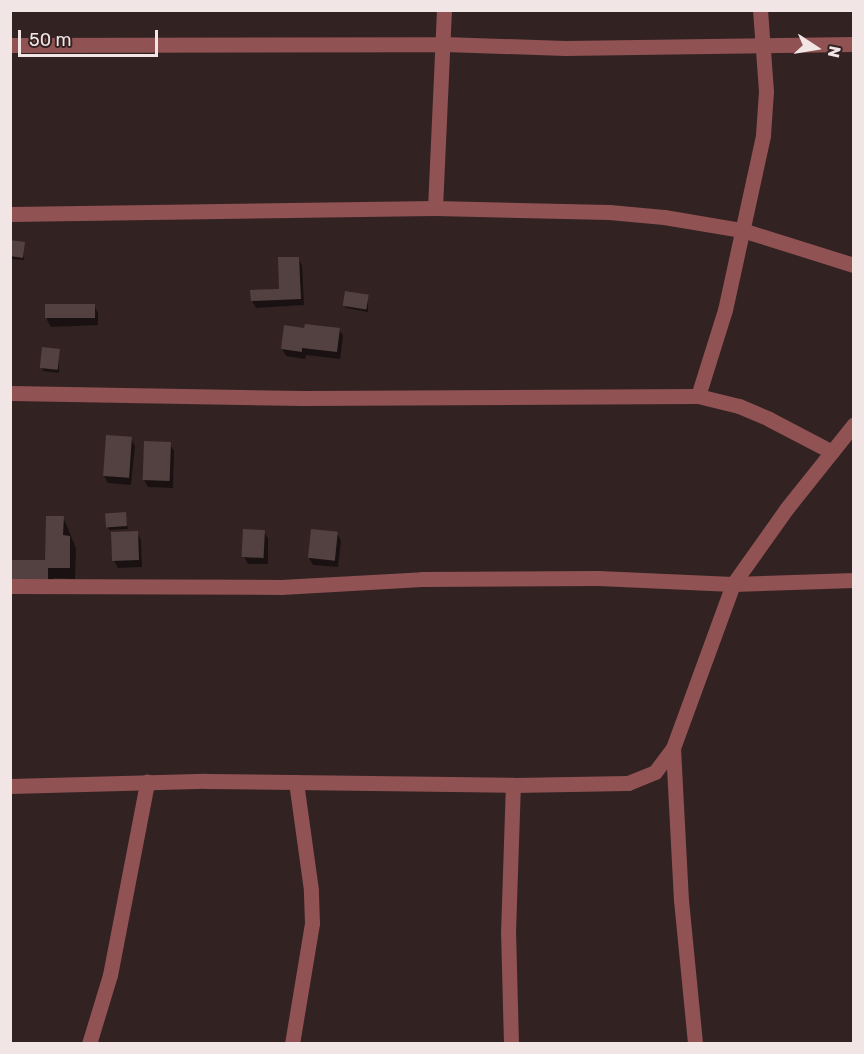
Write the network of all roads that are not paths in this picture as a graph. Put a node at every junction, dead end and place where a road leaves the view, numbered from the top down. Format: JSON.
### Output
{"nodes":[{"id":1,"x":444,"y":10,"type":"edge"},
{"id":2,"x":760,"y":10,"type":"edge"},
{"id":3,"x":444,"y":44,"type":"junction"},
{"id":4,"x":854,"y":44,"type":"edge"},
{"id":5,"x":10,"y":45,"type":"edge"},
{"id":6,"x":760,"y":47,"type":"junction"},
{"id":7,"x":435,"y":208,"type":"junction"},
{"id":8,"x":10,"y":214,"type":"edge"},
{"id":9,"x":742,"y":231,"type":"junction"},
{"id":10,"x":854,"y":266,"type":"edge"},
{"id":11,"x":10,"y":393,"type":"edge"},
{"id":12,"x":698,"y":396,"type":"junction"},
{"id":13,"x":854,"y":424,"type":"edge"},
{"id":14,"x":832,"y":452,"type":"junction"},
{"id":15,"x":854,"y":580,"type":"edge"},
{"id":16,"x":733,"y":584,"type":"junction"},
{"id":17,"x":10,"y":586,"type":"edge"},
{"id":18,"x":673,"y":748,"type":"junction"},
{"id":19,"x":147,"y":782,"type":"junction"},
{"id":20,"x":296,"y":782,"type":"junction"},
{"id":21,"x":513,"y":785,"type":"junction"},
{"id":22,"x":10,"y":786,"type":"edge"},
{"id":23,"x":89,"y":1044,"type":"edge"},
{"id":24,"x":292,"y":1044,"type":"edge"},
{"id":25,"x":511,"y":1044,"type":"edge"},
{"id":26,"x":694,"y":1044,"type":"edge"}],
"edges":[{"from":1,"to":3,"type":"street"},
{"from":2,"to":6,"type":"street"},
{"from":3,"to":5,"type":"street"},
{"from":3,"to":6,"type":"street"},
{"from":3,"to":7,"type":"street"},
{"from":4,"to":6,"type":"street"},
{"from":6,"to":9,"type":"street"},
{"from":7,"to":8,"type":"street"},
{"from":7,"to":9,"type":"street"},
{"from":9,"to":10,"type":"street"},
{"from":9,"to":12,"type":"street"},
{"from":11,"to":12,"type":"street"},
{"from":12,"to":14,"type":"street"},
{"from":13,"to":14,"type":"street"},
{"from":14,"to":16,"type":"street"},
{"from":15,"to":16,"type":"street"},
{"from":16,"to":17,"type":"street"},
{"from":16,"to":18,"type":"street"},
{"from":18,"to":21,"type":"street"},
{"from":18,"to":26,"type":"street"},
{"from":19,"to":20,"type":"street"},
{"from":19,"to":22,"type":"street"},
{"from":19,"to":23,"type":"street"},
{"from":20,"to":21,"type":"street"},
{"from":20,"to":24,"type":"street"},
{"from":21,"to":25,"type":"street"}]}
